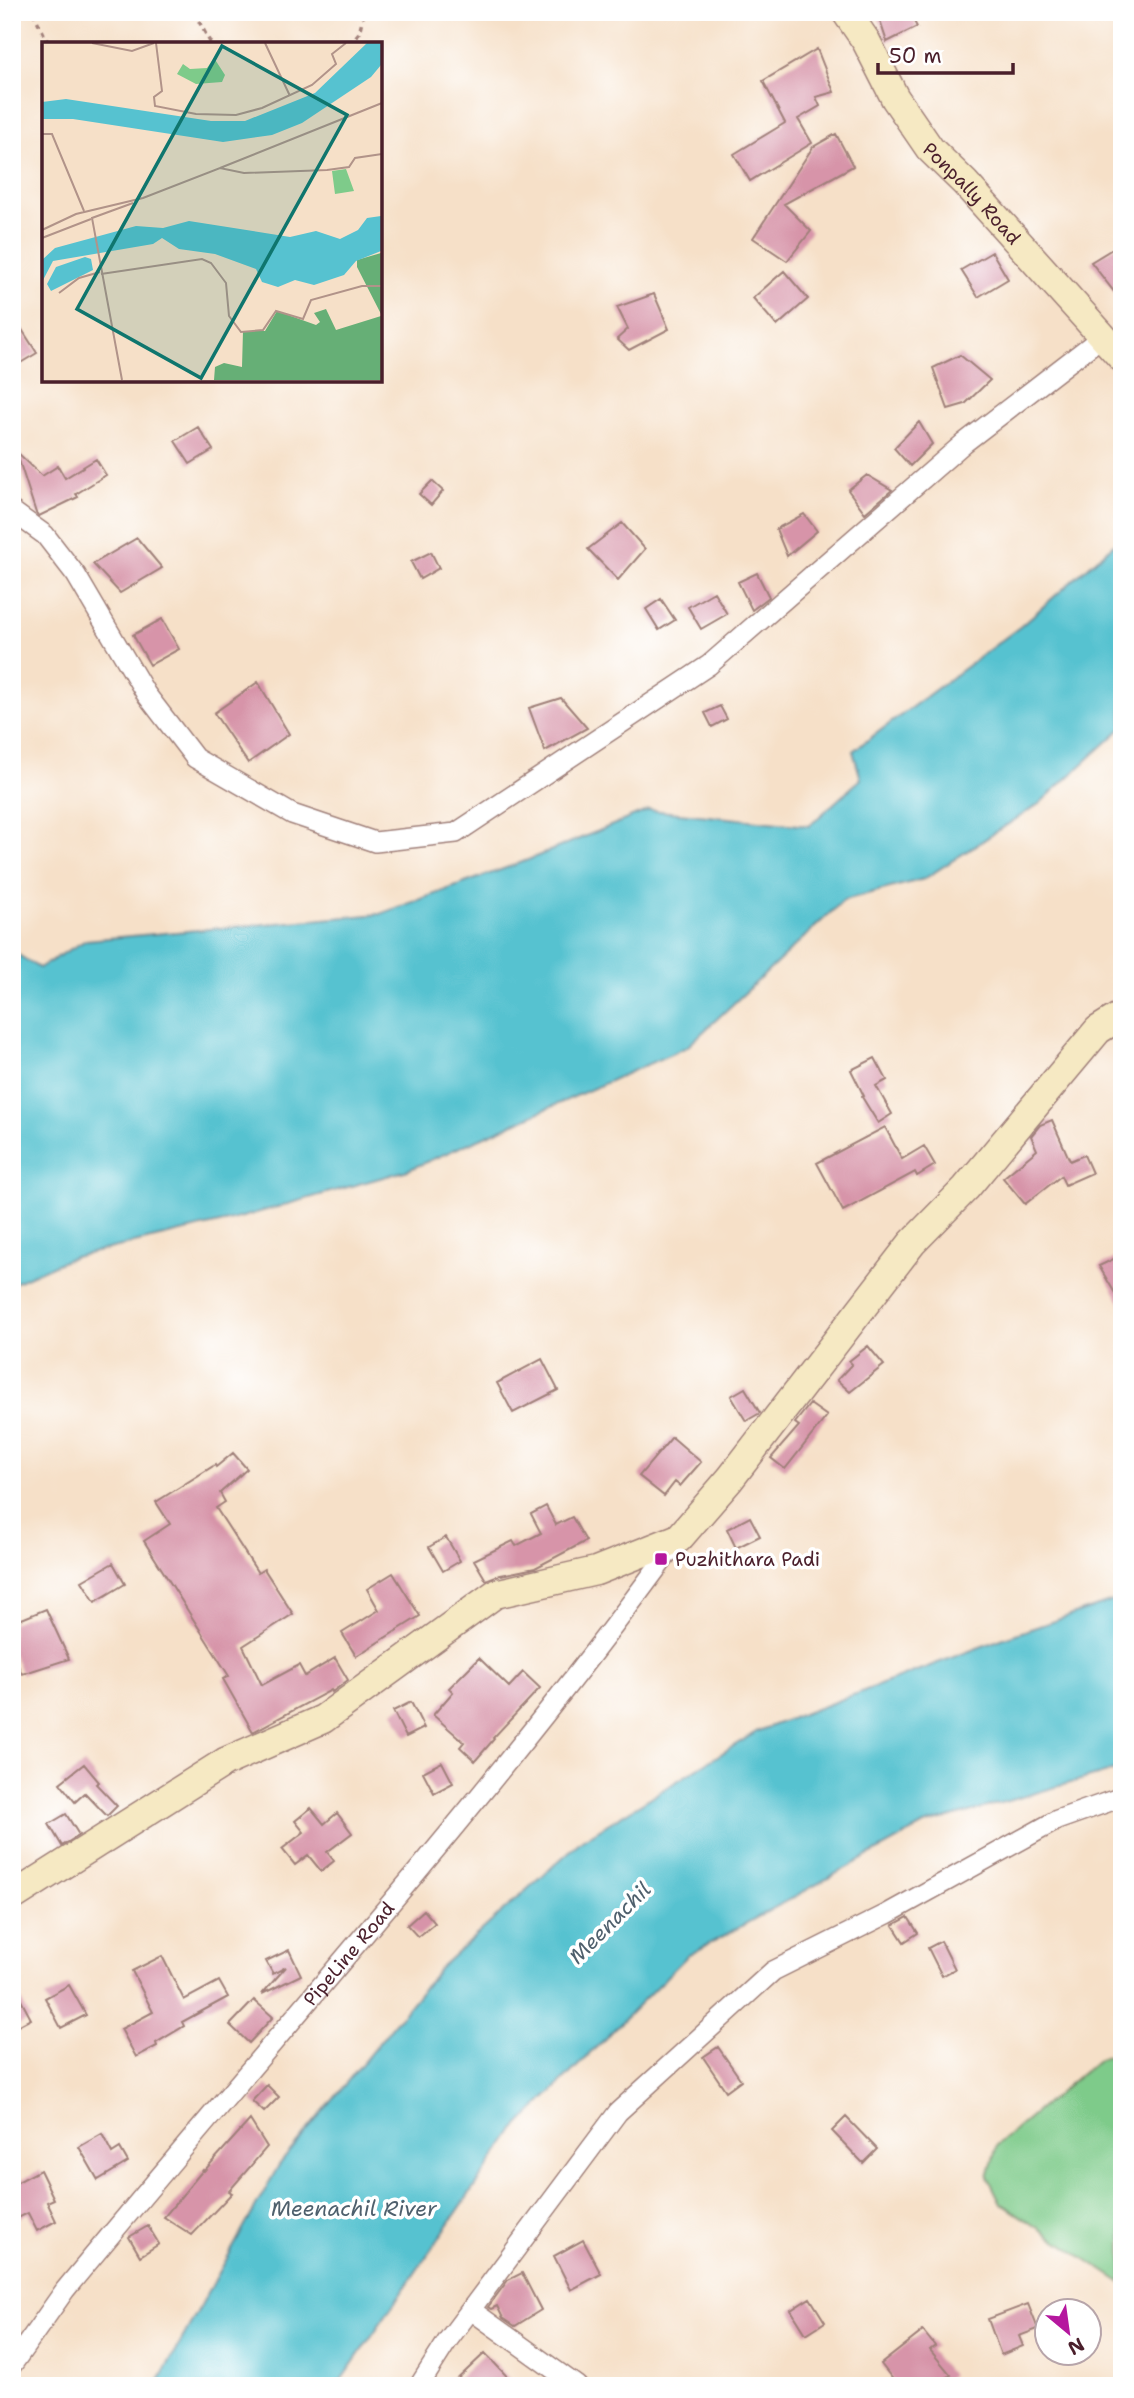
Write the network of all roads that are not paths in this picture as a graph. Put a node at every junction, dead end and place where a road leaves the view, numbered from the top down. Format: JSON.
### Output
{"nodes":[{"id":1,"x":846,"y":12,"type":"edge"},
{"id":2,"x":1115,"y":345,"type":"edge"},
{"id":3,"x":12,"y":511,"type":"edge"},
{"id":4,"x":1122,"y":1000,"type":"edge"},
{"id":5,"x":1122,"y":1015,"type":"edge"},
{"id":6,"x":1098,"y":1030,"type":"junction"},
{"id":7,"x":679,"y":1538,"type":"junction"},
{"id":8,"x":1122,"y":1797,"type":"edge"},
{"id":9,"x":12,"y":1897,"type":"edge"},
{"id":10,"x":471,"y":2310,"type":"junction"},
{"id":11,"x":12,"y":2365,"type":"edge"},
{"id":12,"x":419,"y":2386,"type":"edge"},
{"id":13,"x":577,"y":2386,"type":"edge"}],
"edges":[{"from":1,"to":2,"type":"main road","name":"Ponpally Road"},
{"from":2,"to":3,"type":"street"},
{"from":4,"to":6,"type":"main road"},
{"from":5,"to":6,"type":"main road"},
{"from":6,"to":7,"type":"main road"},
{"from":7,"to":9,"type":"main road"},
{"from":7,"to":11,"type":"street","name":"PipeLine Road"},
{"from":8,"to":10,"type":"street"},
{"from":10,"to":12,"type":"street"},
{"from":10,"to":13,"type":"street"}]}
